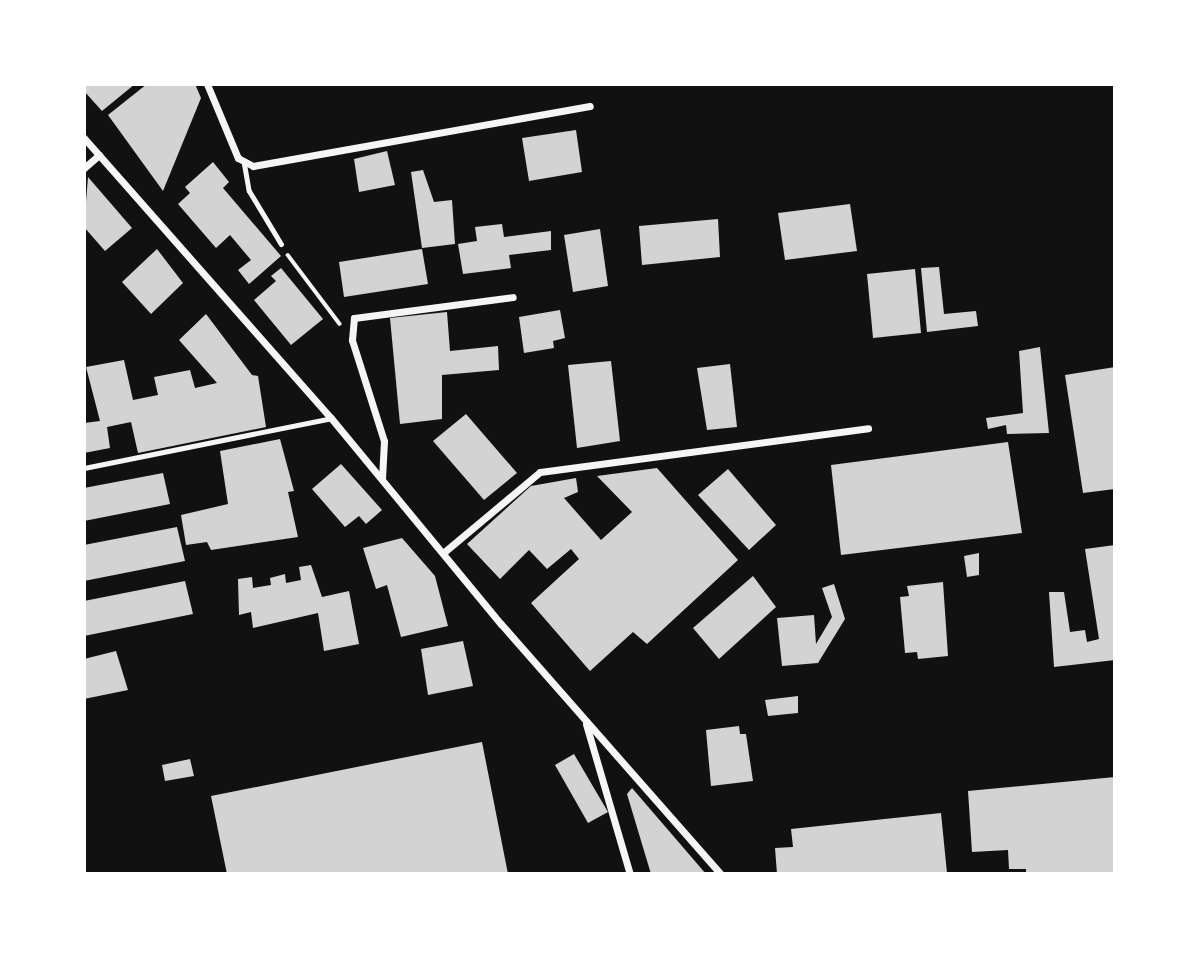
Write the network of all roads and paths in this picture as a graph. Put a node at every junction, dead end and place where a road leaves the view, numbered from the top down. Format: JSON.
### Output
{"nodes":[{"id":1,"x":207,"y":84,"type":"edge"},
{"id":2,"x":590,"y":106,"type":"dead end"},
{"id":3,"x":84,"y":138,"type":"edge"},
{"id":4,"x":99,"y":155,"type":"junction"},
{"id":5,"x":244,"y":164,"type":"junction"},
{"id":6,"x":84,"y":168,"type":"edge"},
{"id":7,"x":281,"y":244,"type":"joint"},
{"id":8,"x":513,"y":297,"type":"dead end"},
{"id":9,"x":350,"y":328,"type":"junction"},
{"id":10,"x":331,"y":418,"type":"junction"},
{"id":11,"x":868,"y":428,"type":"dead end"},
{"id":12,"x":84,"y":468,"type":"edge"},
{"id":13,"x":382,"y":479,"type":"junction"},
{"id":14,"x":443,"y":553,"type":"junction"},
{"id":15,"x":584,"y":719,"type":"junction"},
{"id":16,"x":630,"y":874,"type":"edge"},
{"id":17,"x":721,"y":874,"type":"edge"}],
"edges":[{"from":1,"to":5,"type":"street"},
{"from":2,"to":5,"type":"street"},
{"from":3,"to":4,"type":"street"},
{"from":4,"to":6,"type":"street"},
{"from":4,"to":10,"type":"street"},
{"from":5,"to":7,"type":"lane"},
{"from":7,"to":9,"type":"path"},
{"from":8,"to":9,"type":"street"},
{"from":9,"to":13,"type":"street"},
{"from":10,"to":12,"type":"lane"},
{"from":10,"to":13,"type":"street"},
{"from":11,"to":14,"type":"street"},
{"from":13,"to":14,"type":"street"},
{"from":14,"to":15,"type":"street"},
{"from":15,"to":16,"type":"street"},
{"from":15,"to":17,"type":"street"}]}
